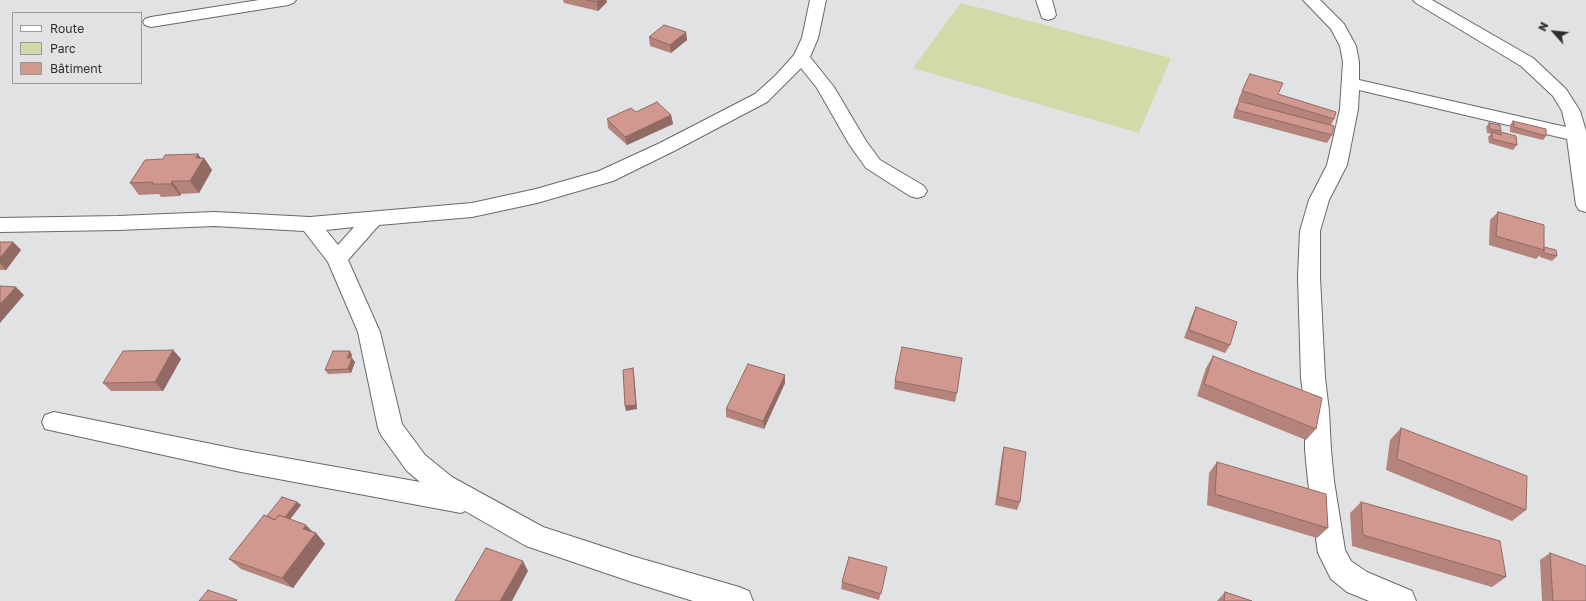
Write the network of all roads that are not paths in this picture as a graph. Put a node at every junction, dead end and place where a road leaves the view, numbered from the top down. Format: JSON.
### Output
{"nodes":[{"id":1,"x":288,"y":0,"type":"edge"},
{"id":2,"x":818,"y":0,"type":"edge"},
{"id":3,"x":1044,"y":0,"type":"edge"},
{"id":4,"x":1311,"y":0,"type":"edge"},
{"id":5,"x":1421,"y":0,"type":"edge"},
{"id":6,"x":1048,"y":16,"type":"dead end"},
{"id":7,"x":151,"y":22,"type":"dead end"},
{"id":8,"x":802,"y":56,"type":"junction"},
{"id":9,"x":1351,"y":83,"type":"junction"},
{"id":10,"x":1580,"y":135,"type":"edge"},
{"id":11,"x":917,"y":191,"type":"dead end"},
{"id":12,"x":1586,"y":205,"type":"edge"},
{"id":13,"x":373,"y":218,"type":"junction"},
{"id":14,"x":310,"y":224,"type":"junction"},
{"id":15,"x":0,"y":225,"type":"edge"},
{"id":16,"x":337,"y":259,"type":"junction"},
{"id":17,"x":54,"y":422,"type":"dead end"},
{"id":18,"x":476,"y":504,"type":"junction"},
{"id":19,"x":739,"y":601,"type":"edge"},
{"id":20,"x":1402,"y":601,"type":"edge"}],
"edges":[{"from":1,"to":7,"type":"street"},
{"from":2,"to":8,"type":"street"},
{"from":3,"to":6,"type":"street"},
{"from":4,"to":9,"type":"street"},
{"from":5,"to":10,"type":"street"},
{"from":8,"to":11,"type":"street"},
{"from":8,"to":13,"type":"street"},
{"from":9,"to":10,"type":"street"},
{"from":9,"to":20,"type":"street"},
{"from":10,"to":12,"type":"street"},
{"from":13,"to":14,"type":"street"},
{"from":13,"to":16,"type":"street"},
{"from":14,"to":15,"type":"street"},
{"from":14,"to":16,"type":"street"},
{"from":16,"to":18,"type":"street"},
{"from":17,"to":18,"type":"street"},
{"from":18,"to":19,"type":"street"}]}
